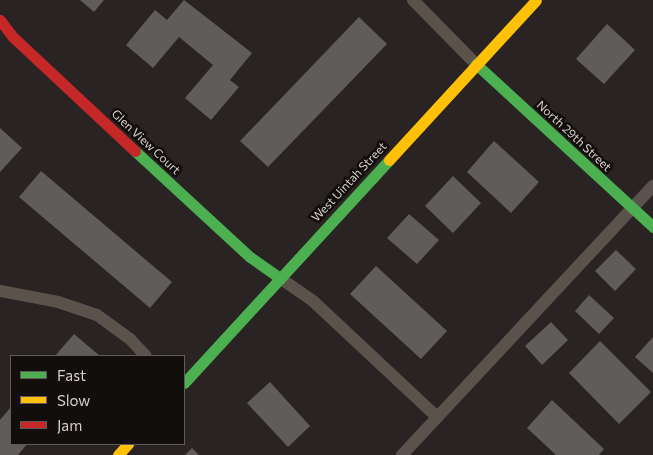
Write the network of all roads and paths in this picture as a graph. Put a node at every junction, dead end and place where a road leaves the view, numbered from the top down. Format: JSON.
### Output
{"nodes":[{"id":1,"x":413,"y":0,"type":"edge"},
{"id":2,"x":536,"y":0,"type":"edge"},
{"id":3,"x":0,"y":20,"type":"edge"},
{"id":4,"x":476,"y":64,"type":"junction"},
{"id":5,"x":653,"y":186,"type":"edge"},
{"id":6,"x":632,"y":209,"type":"junction"},
{"id":7,"x":653,"y":227,"type":"edge"},
{"id":8,"x":280,"y":278,"type":"junction"},
{"id":9,"x":0,"y":291,"type":"edge"},
{"id":10,"x":145,"y":355,"type":"edge"},
{"id":11,"x":185,"y":382,"type":"edge"},
{"id":12,"x":438,"y":417,"type":"junction"},
{"id":13,"x":127,"y":445,"type":"edge"},
{"id":14,"x":118,"y":455,"type":"edge"},
{"id":15,"x":402,"y":455,"type":"edge"}],
"edges":[{"from":1,"to":4,"type":"lane"},
{"from":2,"to":4,"type":"street","name":"West Uintah Street"},
{"from":3,"to":8,"type":"street","name":"Glen View Court"},
{"from":4,"to":6,"type":"street","name":"North 29th Street"},
{"from":4,"to":8,"type":"street","name":"West Uintah Street"},
{"from":5,"to":6,"type":"lane"},
{"from":6,"to":7,"type":"street","name":"North 29th Street"},
{"from":6,"to":12,"type":"lane"},
{"from":8,"to":11,"type":"street","name":"West Uintah Street"},
{"from":8,"to":12,"type":"lane"},
{"from":9,"to":10,"type":"lane"},
{"from":12,"to":15,"type":"lane"},
{"from":13,"to":14,"type":"street"}]}
